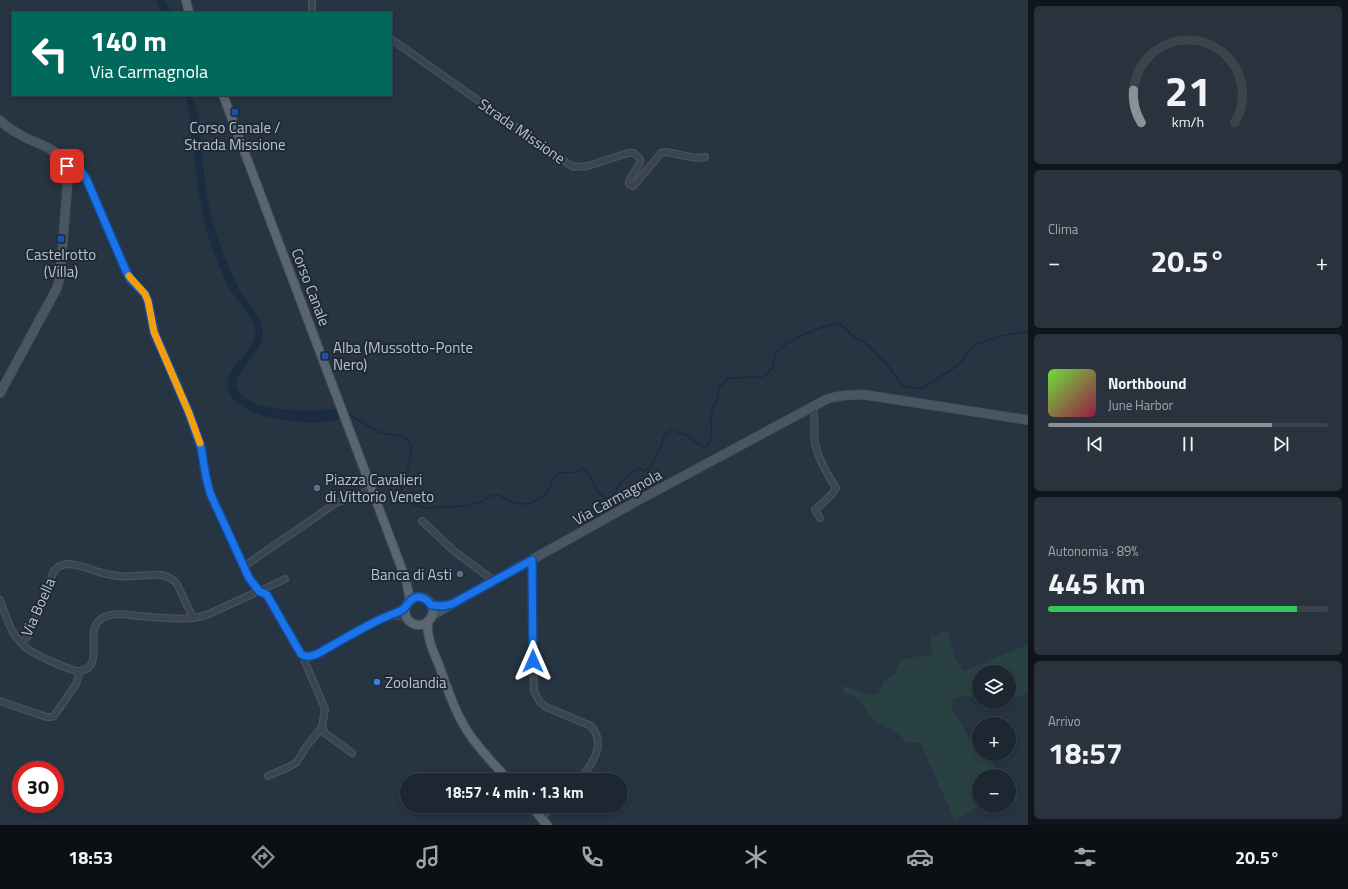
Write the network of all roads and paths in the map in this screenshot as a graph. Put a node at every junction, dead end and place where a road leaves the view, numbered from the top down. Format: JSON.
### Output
{"nodes":[{"id":1,"x":312,"y":0,"type":"edge"},
{"id":2,"x":186,"y":1,"type":"edge"},
{"id":3,"x":189,"y":12,"type":"edge"},
{"id":4,"x":193,"y":12,"type":"edge"},
{"id":5,"x":312,"y":12,"type":"edge"},
{"id":6,"x":392,"y":40,"type":"edge"},
{"id":7,"x":222,"y":96,"type":"edge"},
{"id":8,"x":0,"y":120,"type":"edge"},
{"id":9,"x":705,"y":157,"type":"dead end"},
{"id":10,"x":67,"y":166,"type":"junction"},
{"id":11,"x":0,"y":393,"type":"edge"},
{"id":12,"x":812,"y":406,"type":"junction"},
{"id":13,"x":1028,"y":420,"type":"edge"},
{"id":14,"x":372,"y":489,"type":"junction"},
{"id":15,"x":820,"y":518,"type":"dead end"},
{"id":16,"x":422,"y":521,"type":"dead end"},
{"id":17,"x":532,"y":560,"type":"junction"},
{"id":18,"x":243,"y":567,"type":"junction"},
{"id":19,"x":285,"y":579,"type":"dead end"},
{"id":20,"x":406,"y":580,"type":"junction"},
{"id":21,"x":494,"y":581,"type":"junction"},
{"id":22,"x":259,"y":591,"type":"junction"},
{"id":23,"x":418,"y":597,"type":"junction"},
{"id":24,"x":0,"y":600,"type":"edge"},
{"id":25,"x":407,"y":604,"type":"junction"},
{"id":26,"x":452,"y":604,"type":"junction"},
{"id":27,"x":431,"y":605,"type":"junction"},
{"id":28,"x":387,"y":616,"type":"junction"},
{"id":29,"x":406,"y":617,"type":"junction"},
{"id":30,"x":192,"y":618,"type":"junction"},
{"id":31,"x":430,"y":618,"type":"junction"},
{"id":32,"x":416,"y":625,"type":"junction"},
{"id":33,"x":22,"y":643,"type":"junction"},
{"id":34,"x":430,"y":643,"type":"junction"},
{"id":35,"x":304,"y":656,"type":"junction"},
{"id":36,"x":80,"y":671,"type":"junction"},
{"id":37,"x":0,"y":701,"type":"edge"},
{"id":38,"x":322,"y":727,"type":"junction"},
{"id":39,"x":352,"y":753,"type":"dead end"},
{"id":40,"x":502,"y":773,"type":"edge"},
{"id":41,"x":584,"y":773,"type":"edge"},
{"id":42,"x":268,"y":776,"type":"dead end"},
{"id":43,"x":537,"y":813,"type":"edge"},
{"id":44,"x":546,"y":813,"type":"edge"},
{"id":45,"x":541,"y":817,"type":"junction"},
{"id":46,"x":547,"y":825,"type":"edge"}],
"edges":[{"from":1,"to":5,"type":"street"},
{"from":2,"to":3,"type":"main road"},
{"from":2,"to":4,"type":"main road"},
{"from":6,"to":9,"type":"street","name":"Strada Missione"},
{"from":7,"to":14,"type":"main road","name":"Corso Canale"},
{"from":8,"to":10,"type":"main road"},
{"from":10,"to":11,"type":"main road"},
{"from":10,"to":18,"type":"street"},
{"from":12,"to":13,"type":"main road","name":"Via Carmagnola"},
{"from":12,"to":15,"type":"street"},
{"from":12,"to":17,"type":"main road","name":"Via Carmagnola"},
{"from":14,"to":18,"type":"street"},
{"from":14,"to":20,"type":"main road","name":"Corso Canale"},
{"from":16,"to":21,"type":"street"},
{"from":17,"to":21,"type":"main road","name":"Via Carmagnola"},
{"from":17,"to":41,"type":"street"},
{"from":18,"to":22,"type":"street"},
{"from":19,"to":22,"type":"street"},
{"from":20,"to":23,"type":"main road","name":"Corso Canale"},
{"from":20,"to":25,"type":"main road","name":"Corso Canale"},
{"from":21,"to":26,"type":"main road","name":"Via Carmagnola"},
{"from":22,"to":30,"type":"street"},
{"from":22,"to":35,"type":"street"},
{"from":23,"to":25,"type":"main road"},
{"from":23,"to":27,"type":"main road","name":"Corso Canale"},
{"from":24,"to":33,"type":"street","name":"Via Boella"},
{"from":25,"to":28,"type":"street"},
{"from":25,"to":29,"type":"main road","name":"Corso Canale"},
{"from":26,"to":27,"type":"main road","name":"Via Carmagnola"},
{"from":26,"to":31,"type":"main road","name":"Via Carmagnola"},
{"from":27,"to":31,"type":"main road"},
{"from":28,"to":29,"type":"street"},
{"from":28,"to":35,"type":"street"},
{"from":29,"to":32,"type":"main road"},
{"from":30,"to":33,"type":"street","name":"Via Boella"},
{"from":30,"to":36,"type":"street"},
{"from":31,"to":32,"type":"main road"},
{"from":31,"to":34,"type":"main road"},
{"from":32,"to":34,"type":"main road"},
{"from":33,"to":36,"type":"street","name":"Via Boella"},
{"from":34,"to":40,"type":"main road"},
{"from":35,"to":38,"type":"street"},
{"from":36,"to":37,"type":"street"},
{"from":38,"to":39,"type":"street"},
{"from":38,"to":42,"type":"street"},
{"from":43,"to":45,"type":"main road"},
{"from":44,"to":45,"type":"street"},
{"from":45,"to":46,"type":"main road"}]}
